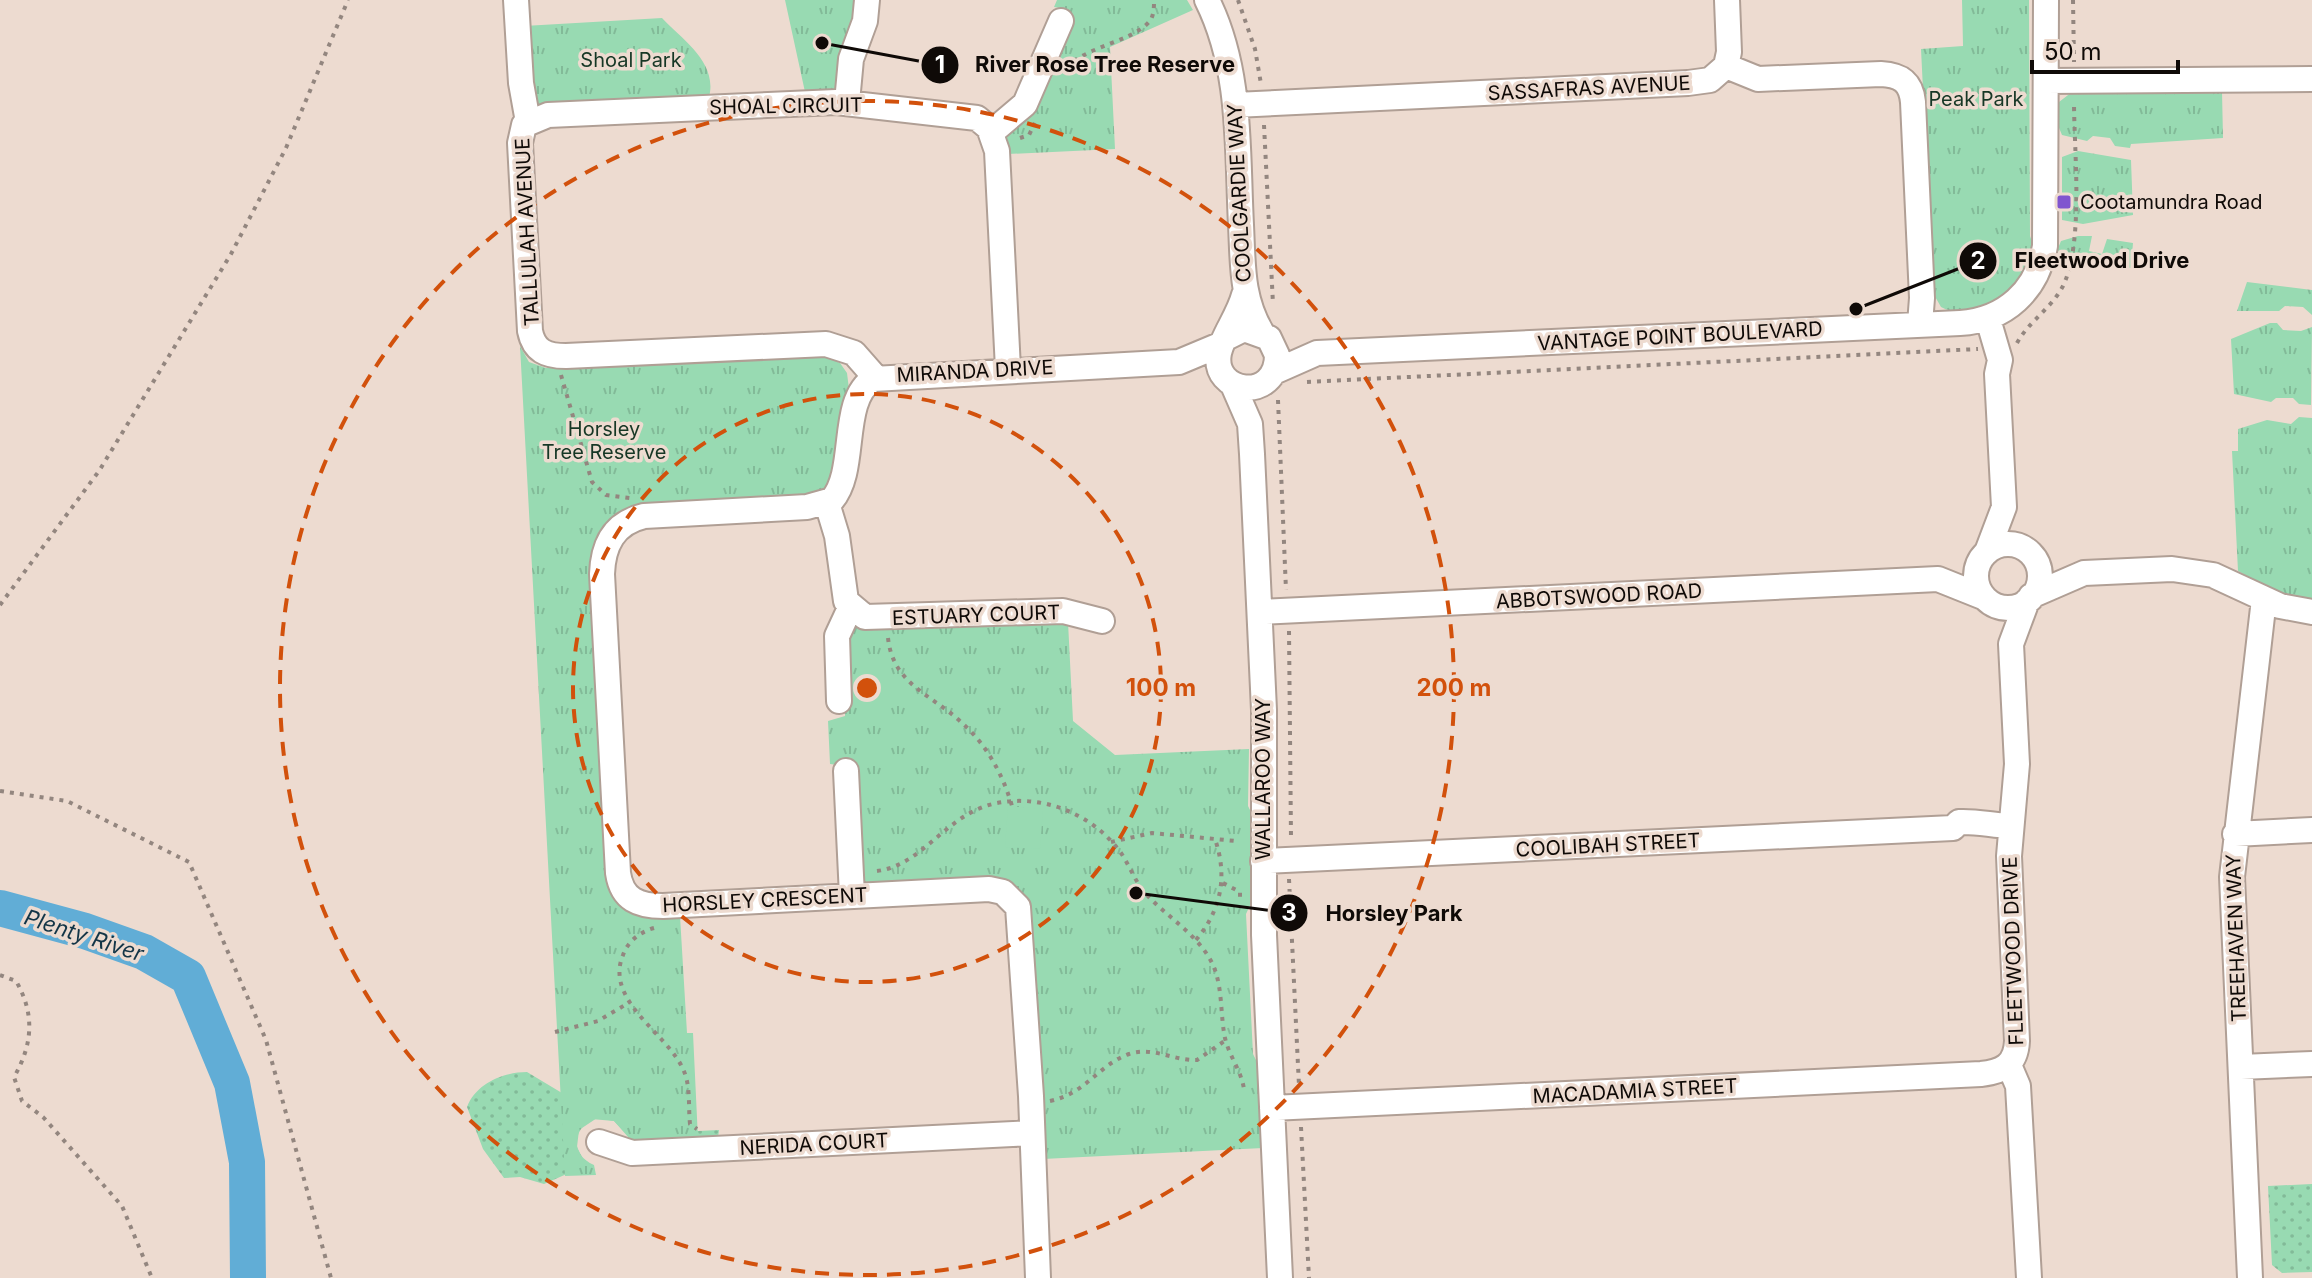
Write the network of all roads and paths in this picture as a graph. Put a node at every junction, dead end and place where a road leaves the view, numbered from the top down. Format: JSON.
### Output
{"nodes":[{"id":1,"x":348,"y":0,"type":"edge"},
{"id":2,"x":516,"y":0,"type":"edge"},
{"id":3,"x":867,"y":0,"type":"edge"},
{"id":4,"x":1154,"y":0,"type":"edge"},
{"id":5,"x":1207,"y":0,"type":"edge"},
{"id":6,"x":1238,"y":0,"type":"edge"},
{"id":7,"x":1727,"y":0,"type":"edge"},
{"id":8,"x":2046,"y":0,"type":"edge"},
{"id":9,"x":2073,"y":0,"type":"edge"},
{"id":10,"x":1061,"y":21,"type":"dead end"},
{"id":11,"x":1726,"y":66,"type":"junction"},
{"id":12,"x":1062,"y":71,"type":"dead end"},
{"id":13,"x":2312,"y":79,"type":"edge"},
{"id":14,"x":2074,"y":80,"type":"junction"},
{"id":15,"x":2046,"y":81,"type":"junction"},
{"id":16,"x":847,"y":102,"type":"junction"},
{"id":17,"x":1263,"y":104,"type":"junction"},
{"id":18,"x":1235,"y":105,"type":"junction"},
{"id":19,"x":1039,"y":113,"type":"dead end"},
{"id":20,"x":528,"y":122,"type":"junction"},
{"id":21,"x":992,"y":132,"type":"junction"},
{"id":22,"x":1017,"y":139,"type":"dead end"},
{"id":23,"x":1244,"y":295,"type":"junction"},
{"id":24,"x":1982,"y":320,"type":"junction"},
{"id":25,"x":1924,"y":324,"type":"junction"},
{"id":26,"x":1268,"y":328,"type":"junction"},
{"id":27,"x":1225,"y":340,"type":"junction"},
{"id":28,"x":1991,"y":348,"type":"junction"},
{"id":29,"x":1317,"y":353,"type":"junction"},
{"id":30,"x":561,"y":356,"type":"junction"},
{"id":31,"x":1179,"y":362,"type":"junction"},
{"id":32,"x":1008,"y":369,"type":"junction"},
{"id":33,"x":1281,"y":375,"type":"junction"},
{"id":34,"x":870,"y":381,"type":"junction"},
{"id":35,"x":1230,"y":382,"type":"junction"},
{"id":36,"x":1250,"y":424,"type":"junction"},
{"id":37,"x":827,"y":503,"type":"junction"},
{"id":38,"x":2004,"y":507,"type":"junction"},
{"id":39,"x":644,"y":516,"type":"junction"},
{"id":40,"x":1985,"y":553,"type":"junction"},
{"id":41,"x":2030,"y":553,"type":"junction"},
{"id":42,"x":2084,"y":573,"type":"junction"},
{"id":43,"x":1938,"y":579,"type":"junction"},
{"id":44,"x":2029,"y":599,"type":"junction"},
{"id":45,"x":2264,"y":599,"type":"junction"},
{"id":46,"x":1987,"y":600,"type":"junction"},
{"id":47,"x":0,"y":605,"type":"edge"},
{"id":48,"x":850,"y":608,"type":"junction"},
{"id":49,"x":1288,"y":610,"type":"junction"},
{"id":50,"x":1260,"y":612,"type":"junction"},
{"id":51,"x":2312,"y":612,"type":"edge"},
{"id":52,"x":887,"y":619,"type":"junction"},
{"id":53,"x":1102,"y":621,"type":"dead end"},
{"id":54,"x":2011,"y":644,"type":"junction"},
{"id":55,"x":839,"y":701,"type":"dead end"},
{"id":56,"x":846,"y":771,"type":"dead end"},
{"id":57,"x":0,"y":791,"type":"edge"},
{"id":58,"x":1011,"y":804,"type":"junction"},
{"id":59,"x":2002,"y":826,"type":"junction"},
{"id":60,"x":2312,"y":830,"type":"edge"},
{"id":61,"x":2235,"y":834,"type":"junction"},
{"id":62,"x":1215,"y":839,"type":"junction"},
{"id":63,"x":1236,"y":841,"type":"dead end"},
{"id":64,"x":1111,"y":842,"type":"junction"},
{"id":65,"x":1290,"y":860,"type":"junction"},
{"id":66,"x":1263,"y":861,"type":"junction"},
{"id":67,"x":1223,"y":883,"type":"junction"},
{"id":68,"x":852,"y":884,"type":"junction"},
{"id":69,"x":1241,"y":903,"type":"dead end"},
{"id":70,"x":665,"y":926,"type":"dead end"},
{"id":71,"x":1196,"y":940,"type":"junction"},
{"id":72,"x":0,"y":975,"type":"edge"},
{"id":73,"x":630,"y":1002,"type":"junction"},
{"id":74,"x":555,"y":1032,"type":"dead end"},
{"id":75,"x":1226,"y":1040,"type":"junction"},
{"id":76,"x":2312,"y":1064,"type":"edge"},
{"id":77,"x":2241,"y":1067,"type":"junction"},
{"id":78,"x":2004,"y":1068,"type":"junction"},
{"id":79,"x":1244,"y":1089,"type":"dead end"},
{"id":80,"x":1032,"y":1102,"type":"junction"},
{"id":81,"x":1300,"y":1107,"type":"junction"},
{"id":82,"x":1272,"y":1108,"type":"junction"},
{"id":83,"x":698,"y":1129,"type":"dead end"},
{"id":84,"x":1032,"y":1133,"type":"junction"},
{"id":85,"x":599,"y":1142,"type":"dead end"},
{"id":86,"x":152,"y":1278,"type":"edge"},
{"id":87,"x":331,"y":1278,"type":"edge"},
{"id":88,"x":1038,"y":1278,"type":"edge"},
{"id":89,"x":1280,"y":1278,"type":"edge"},
{"id":90,"x":1309,"y":1278,"type":"edge"},
{"id":91,"x":2029,"y":1278,"type":"edge"},
{"id":92,"x":2250,"y":1278,"type":"edge"}],
"edges":[{"from":1,"to":47,"type":"path"},
{"from":2,"to":20,"type":"street","name":"TALLULAH AVENUE"},
{"from":3,"to":16,"type":"street"},
{"from":4,"to":12,"type":"path"},
{"from":5,"to":18,"type":"street","name":"COOLGARDIE WAY"},
{"from":6,"to":17,"type":"path"},
{"from":7,"to":11,"type":"street"},
{"from":8,"to":15,"type":"street"},
{"from":9,"to":14,"type":"path"},
{"from":10,"to":21,"type":"street"},
{"from":11,"to":17,"type":"street","name":"SASSAFRAS AVENUE"},
{"from":11,"to":25,"type":"street"},
{"from":13,"to":14,"type":"street"},
{"from":14,"to":15,"type":"street"},
{"from":14,"to":28,"type":"path"},
{"from":15,"to":24,"type":"street"},
{"from":16,"to":20,"type":"street","name":"SHOAL CIRCUIT"},
{"from":16,"to":21,"type":"street","name":"SHOAL CIRCUIT"},
{"from":17,"to":18,"type":"street","name":"SASSAFRAS AVENUE"},
{"from":17,"to":26,"type":"path"},
{"from":18,"to":23,"type":"street","name":"COOLGARDIE WAY"},
{"from":19,"to":22,"type":"path"},
{"from":20,"to":30,"type":"street","name":"TALLULAH AVENUE"},
{"from":21,"to":32,"type":"street"},
{"from":23,"to":26,"type":"street","name":"COOLGARDIE WAY"},
{"from":23,"to":27,"type":"street","name":"COOLGARDIE WAY"},
{"from":24,"to":25,"type":"street","name":"VANTAGE POINT BOULEVARD"},
{"from":24,"to":28,"type":"street"},
{"from":25,"to":29,"type":"street","name":"VANTAGE POINT BOULEVARD"},
{"from":26,"to":27,"type":"street"},
{"from":26,"to":29,"type":"street","name":"VANTAGE POINT BOULEVARD"},
{"from":26,"to":33,"type":"street"},
{"from":27,"to":31,"type":"street","name":"MIRANDA DRIVE"},
{"from":27,"to":35,"type":"street"},
{"from":28,"to":33,"type":"path"},
{"from":28,"to":38,"type":"street"},
{"from":29,"to":33,"type":"street","name":"VANTAGE POINT BOULEVARD"},
{"from":30,"to":34,"type":"street"},
{"from":30,"to":39,"type":"path"},
{"from":31,"to":32,"type":"street","name":"MIRANDA DRIVE"},
{"from":31,"to":35,"type":"street","name":"MIRANDA DRIVE"},
{"from":32,"to":34,"type":"street","name":"MIRANDA DRIVE"},
{"from":33,"to":35,"type":"street"},
{"from":33,"to":36,"type":"street","name":"WALLAROO WAY"},
{"from":33,"to":49,"type":"path"},
{"from":34,"to":37,"type":"street"},
{"from":35,"to":36,"type":"street","name":"WALLAROO WAY"},
{"from":36,"to":50,"type":"street","name":"WALLAROO WAY"},
{"from":37,"to":39,"type":"street"},
{"from":37,"to":48,"type":"street"},
{"from":38,"to":40,"type":"street"},
{"from":38,"to":41,"type":"street"},
{"from":39,"to":68,"type":"street","name":"HORSLEY CRESCENT"},
{"from":40,"to":41,"type":"street"},
{"from":40,"to":43,"type":"street","name":"ABBOTSWOOD ROAD"},
{"from":40,"to":46,"type":"street"},
{"from":41,"to":42,"type":"street"},
{"from":41,"to":44,"type":"street"},
{"from":42,"to":44,"type":"street"},
{"from":42,"to":45,"type":"street"},
{"from":43,"to":46,"type":"street","name":"ABBOTSWOOD ROAD"},
{"from":43,"to":49,"type":"street","name":"ABBOTSWOOD ROAD"},
{"from":44,"to":46,"type":"street"},
{"from":44,"to":54,"type":"street","name":"FLEETWOOD DRIVE"},
{"from":45,"to":51,"type":"street"},
{"from":45,"to":61,"type":"street","name":"TREEHAVEN WAY"},
{"from":46,"to":54,"type":"street","name":"FLEETWOOD DRIVE"},
{"from":48,"to":52,"type":"street","name":"ESTUARY COURT"},
{"from":48,"to":55,"type":"street"},
{"from":49,"to":50,"type":"street","name":"ABBOTSWOOD ROAD"},
{"from":49,"to":65,"type":"path"},
{"from":50,"to":66,"type":"street","name":"WALLAROO WAY"},
{"from":52,"to":53,"type":"street","name":"ESTUARY COURT"},
{"from":52,"to":58,"type":"path"},
{"from":54,"to":59,"type":"street","name":"FLEETWOOD DRIVE"},
{"from":56,"to":68,"type":"street"},
{"from":57,"to":87,"type":"path"},
{"from":58,"to":64,"type":"path"},
{"from":58,"to":68,"type":"path"},
{"from":59,"to":65,"type":"street","name":"COOLIBAH STREET"},
{"from":59,"to":78,"type":"street","name":"FLEETWOOD DRIVE"},
{"from":60,"to":61,"type":"street"},
{"from":61,"to":77,"type":"street","name":"TREEHAVEN WAY"},
{"from":62,"to":63,"type":"path"},
{"from":62,"to":64,"type":"path"},
{"from":62,"to":67,"type":"path"},
{"from":64,"to":71,"type":"path"},
{"from":65,"to":66,"type":"street","name":"COOLIBAH STREET"},
{"from":65,"to":81,"type":"path"},
{"from":66,"to":82,"type":"street","name":"WALLAROO WAY"},
{"from":67,"to":69,"type":"path"},
{"from":67,"to":71,"type":"path"},
{"from":68,"to":80,"type":"street","name":"HORSLEY CRESCENT"},
{"from":70,"to":73,"type":"path"},
{"from":71,"to":75,"type":"path"},
{"from":72,"to":86,"type":"path"},
{"from":73,"to":74,"type":"path"},
{"from":73,"to":83,"type":"path"},
{"from":75,"to":79,"type":"path"},
{"from":75,"to":80,"type":"path"},
{"from":76,"to":77,"type":"street"},
{"from":77,"to":92,"type":"street","name":"TREEHAVEN WAY"},
{"from":78,"to":81,"type":"street","name":"MACADAMIA STREET"},
{"from":78,"to":91,"type":"street","name":"FLEETWOOD DRIVE"},
{"from":80,"to":84,"type":"street","name":"HORSLEY CRESCENT"},
{"from":81,"to":82,"type":"street","name":"MACADAMIA STREET"},
{"from":81,"to":90,"type":"path"},
{"from":82,"to":89,"type":"street","name":"WALLAROO WAY"},
{"from":84,"to":85,"type":"street","name":"NERIDA COURT"},
{"from":84,"to":88,"type":"street","name":"HORSLEY CRESCENT"}]}
